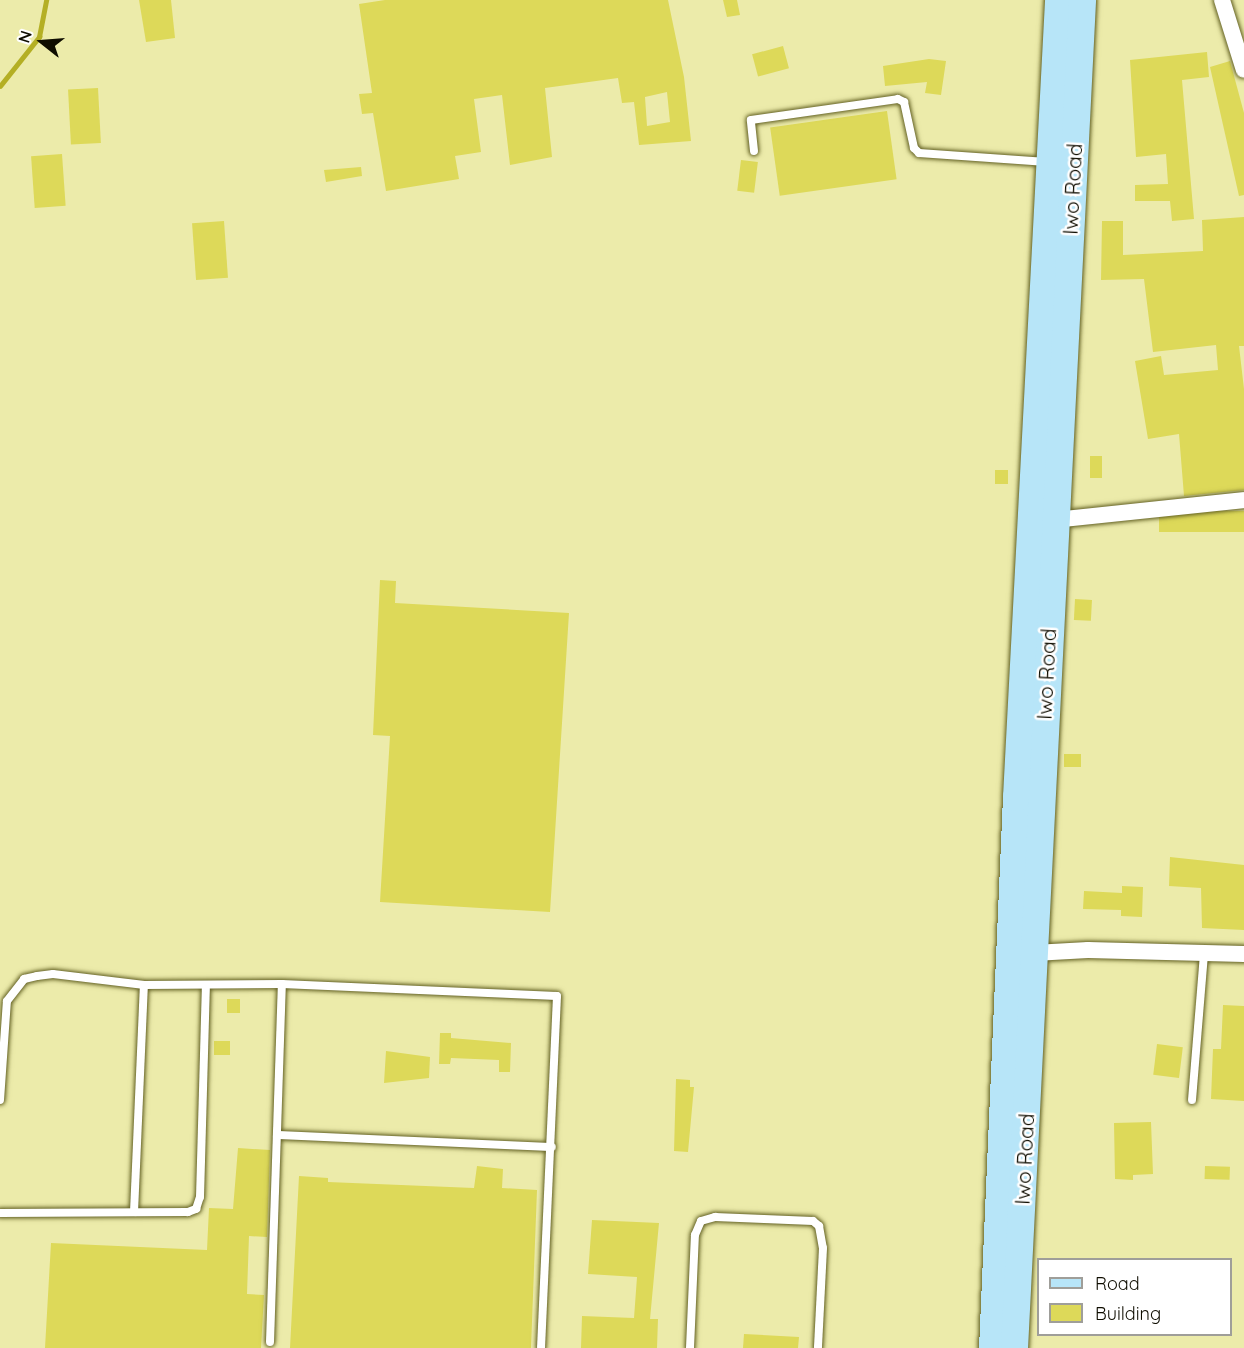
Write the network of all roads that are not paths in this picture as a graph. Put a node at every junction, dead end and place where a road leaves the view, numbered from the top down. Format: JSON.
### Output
{"nodes":[{"id":1,"x":1058,"y":0,"type":"edge"},
{"id":2,"x":1082,"y":0,"type":"edge"},
{"id":3,"x":1221,"y":0,"type":"edge"},
{"id":4,"x":1244,"y":70,"type":"edge"},
{"id":5,"x":754,"y":151,"type":"dead end"},
{"id":6,"x":1051,"y":162,"type":"junction"},
{"id":7,"x":1244,"y":500,"type":"edge"},
{"id":8,"x":1054,"y":520,"type":"junction"},
{"id":9,"x":1023,"y":906,"type":"junction"},
{"id":10,"x":1034,"y":953,"type":"junction"},
{"id":11,"x":1204,"y":953,"type":"junction"},
{"id":12,"x":1244,"y":954,"type":"edge"},
{"id":13,"x":282,"y":984,"type":"junction"},
{"id":14,"x":144,"y":985,"type":"junction"},
{"id":15,"x":206,"y":988,"type":"junction"},
{"id":16,"x":0,"y":1100,"type":"edge"},
{"id":17,"x":1192,"y":1100,"type":"dead end"},
{"id":18,"x":277,"y":1135,"type":"junction"},
{"id":19,"x":552,"y":1147,"type":"junction"},
{"id":20,"x":134,"y":1212,"type":"junction"},
{"id":21,"x":0,"y":1213,"type":"edge"},
{"id":22,"x":270,"y":1342,"type":"dead end"},
{"id":23,"x":541,"y":1348,"type":"edge"},
{"id":24,"x":690,"y":1348,"type":"edge"},
{"id":25,"x":818,"y":1348,"type":"edge"},
{"id":26,"x":992,"y":1348,"type":"edge"},
{"id":27,"x":1014,"y":1348,"type":"edge"}],
"edges":[{"from":1,"to":6,"type":"main road","name":"Iwo Road"},
{"from":2,"to":8,"type":"main road","name":"Iwo Road"},
{"from":3,"to":4,"type":"street"},
{"from":5,"to":6,"type":"lane"},
{"from":6,"to":9,"type":"main road","name":"Iwo Road"},
{"from":7,"to":8,"type":"street"},
{"from":8,"to":9,"type":"main road","name":"Iwo Road"},
{"from":9,"to":10,"type":"main road","name":"Iwo Road"},
{"from":9,"to":26,"type":"main road","name":"Iwo Road"},
{"from":10,"to":11,"type":"street"},
{"from":10,"to":27,"type":"main road","name":"Iwo Road"},
{"from":11,"to":12,"type":"street"},
{"from":11,"to":17,"type":"lane"},
{"from":13,"to":15,"type":"lane"},
{"from":13,"to":18,"type":"lane"},
{"from":13,"to":19,"type":"lane"},
{"from":14,"to":15,"type":"lane"},
{"from":14,"to":16,"type":"lane"},
{"from":14,"to":20,"type":"lane"},
{"from":15,"to":20,"type":"lane"},
{"from":18,"to":19,"type":"lane"},
{"from":18,"to":22,"type":"lane"},
{"from":19,"to":23,"type":"lane"},
{"from":20,"to":21,"type":"lane"},
{"from":24,"to":25,"type":"lane"}]}
